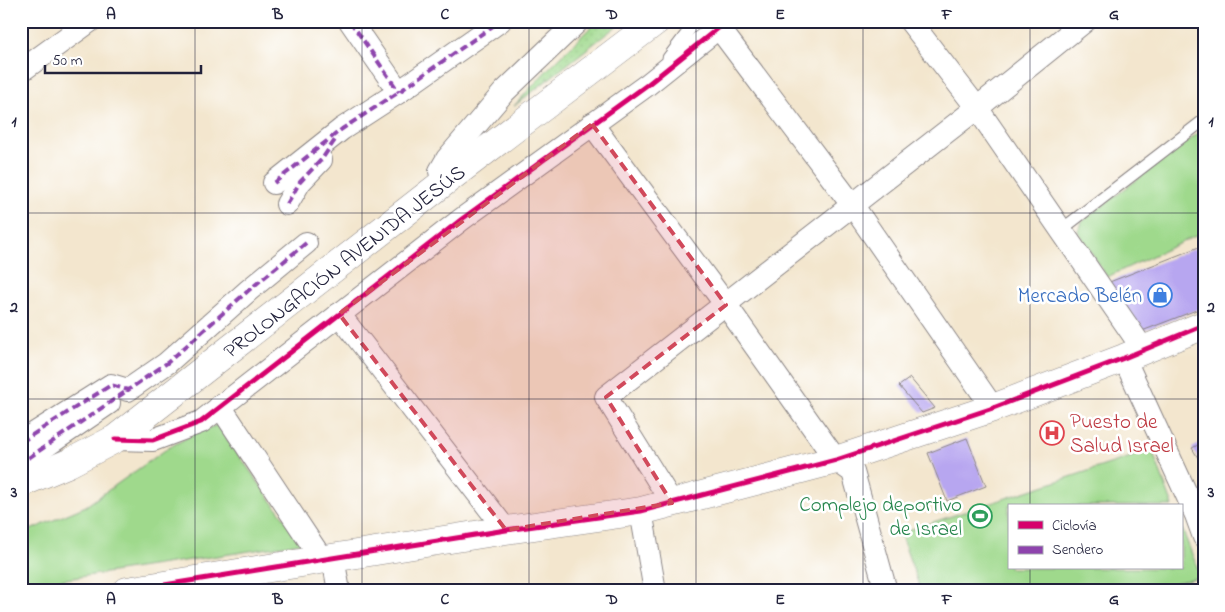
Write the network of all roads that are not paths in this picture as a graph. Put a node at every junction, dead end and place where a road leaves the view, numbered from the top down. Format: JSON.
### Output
{"nodes":[{"id":1,"x":90,"y":21,"type":"edge"},
{"id":2,"x":350,"y":21,"type":"edge"},
{"id":3,"x":500,"y":21,"type":"edge"},
{"id":4,"x":578,"y":21,"type":"edge"},
{"id":5,"x":656,"y":21,"type":"edge"},
{"id":6,"x":696,"y":21,"type":"edge"},
{"id":7,"x":910,"y":21,"type":"edge"},
{"id":8,"x":1085,"y":21,"type":"edge"},
{"id":9,"x":723,"y":24,"type":"edge"},
{"id":10,"x":23,"y":67,"type":"edge"},
{"id":11,"x":647,"y":85,"type":"junction"},
{"id":12,"x":399,"y":92,"type":"junction"},
{"id":13,"x":978,"y":108,"type":"junction"},
{"id":14,"x":1204,"y":120,"type":"edge"},
{"id":15,"x":592,"y":124,"type":"junction"},
{"id":16,"x":342,"y":129,"type":"junction"},
{"id":17,"x":274,"y":182,"type":"dead end"},
{"id":18,"x":442,"y":183,"type":"junction"},
{"id":19,"x":287,"y":204,"type":"dead end"},
{"id":20,"x":852,"y":206,"type":"junction"},
{"id":21,"x":1061,"y":230,"type":"junction"},
{"id":22,"x":306,"y":243,"type":"dead end"},
{"id":23,"x":726,"y":305,"type":"junction"},
{"id":24,"x":339,"y":314,"type":"junction"},
{"id":25,"x":1204,"y":325,"type":"edge"},
{"id":26,"x":1133,"y":354,"type":"junction"},
{"id":27,"x":128,"y":390,"type":"junction"},
{"id":28,"x":220,"y":406,"type":"junction"},
{"id":29,"x":993,"y":408,"type":"junction"},
{"id":30,"x":115,"y":440,"type":"junction"},
{"id":31,"x":21,"y":442,"type":"edge"},
{"id":32,"x":836,"y":460,"type":"junction"},
{"id":33,"x":21,"y":467,"type":"edge"},
{"id":34,"x":21,"y":483,"type":"edge"},
{"id":35,"x":672,"y":503,"type":"junction"},
{"id":36,"x":641,"y":511,"type":"junction"},
{"id":37,"x":506,"y":530,"type":"junction"},
{"id":38,"x":1204,"y":537,"type":"edge"},
{"id":39,"x":328,"y":559,"type":"junction"},
{"id":40,"x":180,"y":586,"type":"edge"},
{"id":41,"x":127,"y":591,"type":"edge"},
{"id":42,"x":339,"y":591,"type":"edge"},
{"id":43,"x":655,"y":591,"type":"edge"},
{"id":44,"x":886,"y":591,"type":"edge"}],
"edges":[{"from":1,"to":10,"type":"street"},
{"from":2,"to":12,"type":"street"},
{"from":3,"to":12,"type":"street"},
{"from":4,"to":18,"type":"street"},
{"from":5,"to":18,"type":"street","name":"PROLONGACIÓN AVENIDA JESÚS"},
{"from":6,"to":11,"type":"lane"},
{"from":7,"to":13,"type":"street"},
{"from":8,"to":13,"type":"street"},
{"from":9,"to":11,"type":"street"},
{"from":9,"to":20,"type":"street"},
{"from":11,"to":15,"type":"street"},
{"from":12,"to":16,"type":"street"},
{"from":13,"to":20,"type":"street"},
{"from":13,"to":21,"type":"street"},
{"from":14,"to":21,"type":"lane"},
{"from":15,"to":23,"type":"street"},
{"from":15,"to":24,"type":"street"},
{"from":16,"to":17,"type":"street"},
{"from":16,"to":19,"type":"street"},
{"from":18,"to":30,"type":"street","name":"PROLONGACIÓN AVENIDA JESÚS"},
{"from":20,"to":23,"type":"street"},
{"from":20,"to":29,"type":"street"},
{"from":21,"to":26,"type":"street"},
{"from":22,"to":27,"type":"street"},
{"from":23,"to":32,"type":"street"},
{"from":23,"to":35,"type":"street"},
{"from":24,"to":28,"type":"street"},
{"from":24,"to":37,"type":"street"},
{"from":25,"to":26,"type":"street"},
{"from":26,"to":29,"type":"street"},
{"from":26,"to":38,"type":"street"},
{"from":27,"to":31,"type":"street"},
{"from":27,"to":33,"type":"street"},
{"from":28,"to":30,"type":"street"},
{"from":28,"to":39,"type":"street"},
{"from":29,"to":32,"type":"street"},
{"from":30,"to":34,"type":"street","name":"PROLONGACIÓN AVENIDA JESÚS"},
{"from":32,"to":35,"type":"street"},
{"from":32,"to":44,"type":"street"},
{"from":35,"to":36,"type":"street"},
{"from":36,"to":37,"type":"street"},
{"from":36,"to":43,"type":"street"},
{"from":37,"to":39,"type":"street"},
{"from":39,"to":40,"type":"street"},
{"from":39,"to":42,"type":"street"},
{"from":40,"to":41,"type":"street"}]}
